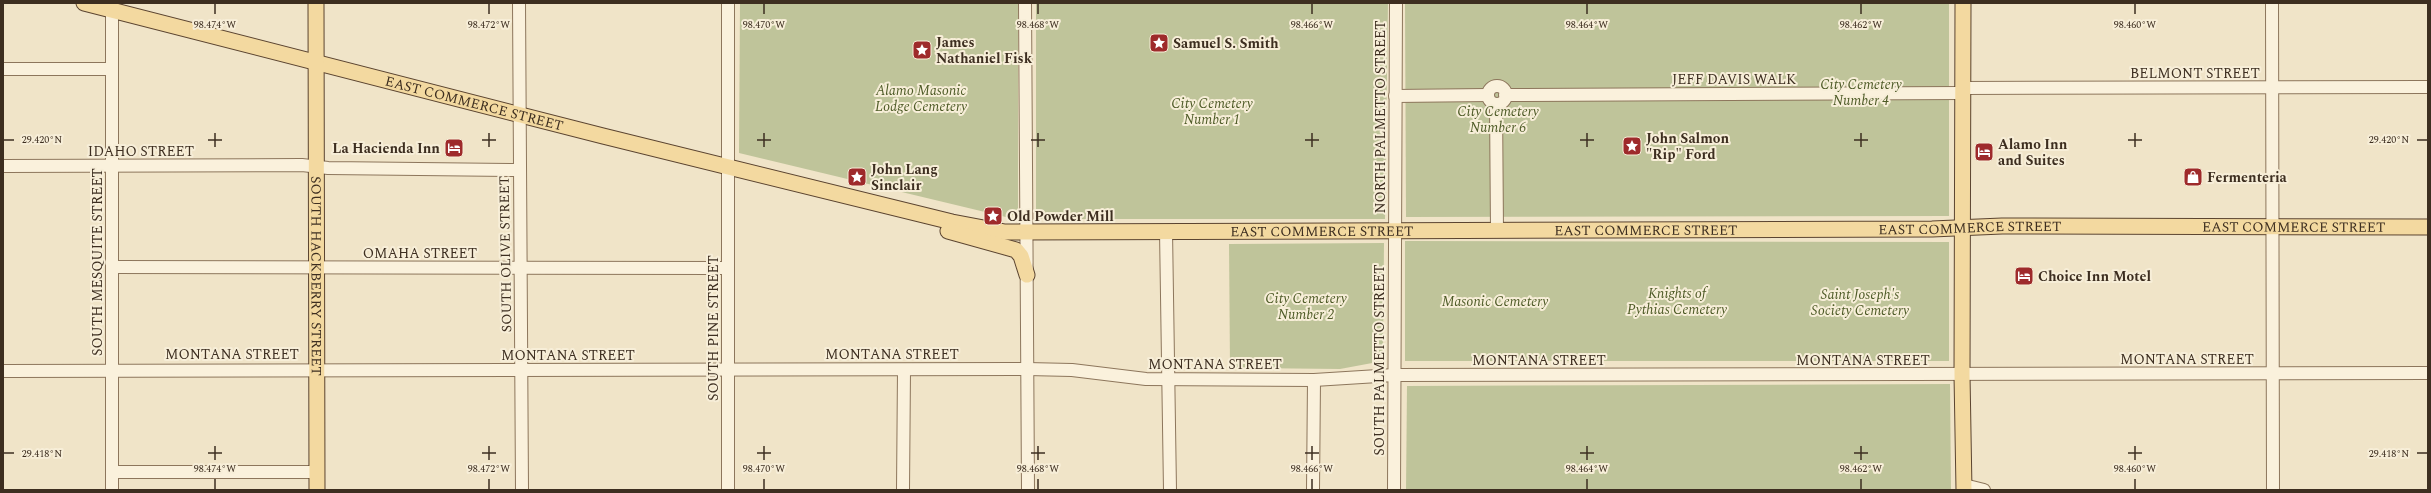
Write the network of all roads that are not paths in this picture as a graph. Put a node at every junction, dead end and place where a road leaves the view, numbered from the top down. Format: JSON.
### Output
{"nodes":[{"id":1,"x":84,"y":3,"type":"edge"},
{"id":2,"x":316,"y":3,"type":"edge"},
{"id":3,"x":519,"y":3,"type":"edge"},
{"id":4,"x":728,"y":3,"type":"edge"},
{"id":5,"x":1025,"y":3,"type":"edge"},
{"id":6,"x":1396,"y":3,"type":"edge"},
{"id":7,"x":1963,"y":3,"type":"edge"},
{"id":8,"x":2272,"y":3,"type":"edge"},
{"id":9,"x":112,"y":7,"type":"edge"},
{"id":10,"x":316,"y":61,"type":"junction"},
{"id":11,"x":3,"y":69,"type":"edge"},
{"id":12,"x":112,"y":69,"type":"junction"},
{"id":13,"x":2428,"y":87,"type":"edge"},
{"id":14,"x":2272,"y":88,"type":"junction"},
{"id":15,"x":1963,"y":91,"type":"junction"},
{"id":16,"x":1395,"y":96,"type":"junction"},
{"id":17,"x":1492,"y":99,"type":"junction"},
{"id":18,"x":519,"y":114,"type":"junction"},
{"id":19,"x":3,"y":166,"type":"edge"},
{"id":20,"x":112,"y":166,"type":"junction"},
{"id":21,"x":316,"y":166,"type":"junction"},
{"id":22,"x":728,"y":167,"type":"junction"},
{"id":23,"x":519,"y":170,"type":"junction"},
{"id":24,"x":866,"y":201,"type":"junction"},
{"id":25,"x":2428,"y":226,"type":"edge"},
{"id":26,"x":2271,"y":227,"type":"junction"},
{"id":27,"x":1962,"y":228,"type":"junction"},
{"id":28,"x":1394,"y":230,"type":"junction"},
{"id":29,"x":1166,"y":231,"type":"junction"},
{"id":30,"x":1497,"y":231,"type":"junction"},
{"id":31,"x":1026,"y":232,"type":"junction"},
{"id":32,"x":112,"y":267,"type":"junction"},
{"id":33,"x":520,"y":267,"type":"junction"},
{"id":34,"x":316,"y":268,"type":"junction"},
{"id":35,"x":728,"y":268,"type":"junction"},
{"id":36,"x":1027,"y":275,"type":"junction"},
{"id":37,"x":112,"y":369,"type":"junction"},
{"id":38,"x":317,"y":369,"type":"junction"},
{"id":39,"x":729,"y":369,"type":"junction"},
{"id":40,"x":1027,"y":369,"type":"junction"},
{"id":41,"x":522,"y":370,"type":"junction"},
{"id":42,"x":904,"y":370,"type":"junction"},
{"id":43,"x":3,"y":371,"type":"edge"},
{"id":44,"x":2428,"y":373,"type":"edge"},
{"id":45,"x":2272,"y":374,"type":"junction"},
{"id":46,"x":1394,"y":375,"type":"junction"},
{"id":47,"x":1962,"y":375,"type":"junction"},
{"id":48,"x":1169,"y":380,"type":"junction"},
{"id":49,"x":1314,"y":380,"type":"junction"},
{"id":50,"x":112,"y":472,"type":"junction"},
{"id":51,"x":317,"y":472,"type":"junction"},
{"id":52,"x":1964,"y":488,"type":"edge"},
{"id":53,"x":112,"y":490,"type":"edge"},
{"id":54,"x":317,"y":490,"type":"edge"},
{"id":55,"x":522,"y":490,"type":"edge"},
{"id":56,"x":728,"y":490,"type":"edge"},
{"id":57,"x":903,"y":490,"type":"edge"},
{"id":58,"x":1028,"y":490,"type":"edge"},
{"id":59,"x":1170,"y":490,"type":"edge"},
{"id":60,"x":1313,"y":490,"type":"edge"},
{"id":61,"x":1394,"y":490,"type":"edge"},
{"id":62,"x":1984,"y":490,"type":"edge"},
{"id":63,"x":2273,"y":490,"type":"edge"}],
"edges":[{"from":1,"to":9,"type":"main road","name":"EAST COMMERCE STREET"},
{"from":2,"to":10,"type":"main road","name":"SOUTH HACKBERRY STREET"},
{"from":3,"to":18,"type":"street","name":"SOUTH OLIVE STREET"},
{"from":4,"to":22,"type":"street","name":"SOUTH PINE STREET"},
{"from":5,"to":31,"type":"street"},
{"from":6,"to":16,"type":"street","name":"NORTH PALMETTO STREET"},
{"from":7,"to":15,"type":"main road"},
{"from":8,"to":14,"type":"street"},
{"from":9,"to":10,"type":"main road","name":"EAST COMMERCE STREET"},
{"from":9,"to":12,"type":"street","name":"SOUTH MESQUITE STREET"},
{"from":10,"to":18,"type":"main road","name":"EAST COMMERCE STREET"},
{"from":10,"to":21,"type":"main road","name":"SOUTH HACKBERRY STREET"},
{"from":11,"to":12,"type":"street"},
{"from":12,"to":20,"type":"street","name":"SOUTH MESQUITE STREET"},
{"from":13,"to":14,"type":"street","name":"BELMONT STREET"},
{"from":14,"to":15,"type":"street","name":"BELMONT STREET"},
{"from":14,"to":26,"type":"street"},
{"from":15,"to":17,"type":"street","name":"JEFF DAVIS WALK"},
{"from":15,"to":27,"type":"main road"},
{"from":16,"to":17,"type":"street"},
{"from":16,"to":28,"type":"street","name":"NORTH PALMETTO STREET"},
{"from":17,"to":30,"type":"street"},
{"from":18,"to":22,"type":"main road","name":"EAST COMMERCE STREET"},
{"from":18,"to":23,"type":"street","name":"SOUTH OLIVE STREET"},
{"from":19,"to":20,"type":"street","name":"IDAHO STREET"},
{"from":20,"to":21,"type":"street","name":"IDAHO STREET"},
{"from":20,"to":32,"type":"street","name":"SOUTH MESQUITE STREET"},
{"from":21,"to":23,"type":"street","name":"IDAHO STREET"},
{"from":21,"to":34,"type":"main road","name":"SOUTH HACKBERRY STREET"},
{"from":22,"to":24,"type":"main road","name":"EAST COMMERCE STREET"},
{"from":22,"to":35,"type":"street","name":"SOUTH PINE STREET"},
{"from":23,"to":33,"type":"street","name":"SOUTH OLIVE STREET"},
{"from":24,"to":31,"type":"main road","name":"EAST COMMERCE STREET"},
{"from":24,"to":36,"type":"main road","name":"EAST COMMERCE STREET"},
{"from":25,"to":26,"type":"main road","name":"EAST COMMERCE STREET"},
{"from":26,"to":27,"type":"main road","name":"EAST COMMERCE STREET"},
{"from":26,"to":45,"type":"street"},
{"from":27,"to":30,"type":"main road","name":"EAST COMMERCE STREET"},
{"from":27,"to":47,"type":"main road"},
{"from":28,"to":29,"type":"main road","name":"EAST COMMERCE STREET"},
{"from":28,"to":30,"type":"main road","name":"EAST COMMERCE STREET"},
{"from":28,"to":46,"type":"street","name":"SOUTH PALMETTO STREET"},
{"from":29,"to":31,"type":"main road","name":"EAST COMMERCE STREET"},
{"from":29,"to":48,"type":"street"},
{"from":31,"to":36,"type":"street"},
{"from":32,"to":34,"type":"street","name":"OMAHA STREET"},
{"from":32,"to":37,"type":"street","name":"SOUTH MESQUITE STREET"},
{"from":33,"to":34,"type":"street","name":"OMAHA STREET"},
{"from":33,"to":35,"type":"street","name":"OMAHA STREET"},
{"from":33,"to":41,"type":"street","name":"SOUTH OLIVE STREET"},
{"from":34,"to":38,"type":"main road","name":"SOUTH HACKBERRY STREET"},
{"from":35,"to":39,"type":"street","name":"SOUTH PINE STREET"},
{"from":36,"to":40,"type":"street"},
{"from":37,"to":38,"type":"street","name":"MONTANA STREET"},
{"from":37,"to":43,"type":"street","name":"MONTANA STREET"},
{"from":37,"to":50,"type":"street","name":"SOUTH MESQUITE STREET"},
{"from":38,"to":41,"type":"street","name":"MONTANA STREET"},
{"from":38,"to":51,"type":"main road","name":"SOUTH HACKBERRY STREET"},
{"from":39,"to":41,"type":"street","name":"MONTANA STREET"},
{"from":39,"to":42,"type":"street","name":"MONTANA STREET"},
{"from":39,"to":56,"type":"street","name":"SOUTH PINE STREET"},
{"from":40,"to":42,"type":"street","name":"MONTANA STREET"},
{"from":40,"to":48,"type":"street","name":"MONTANA STREET"},
{"from":40,"to":58,"type":"street"},
{"from":41,"to":55,"type":"street","name":"SOUTH OLIVE STREET"},
{"from":42,"to":57,"type":"street"},
{"from":44,"to":45,"type":"street","name":"MONTANA STREET"},
{"from":45,"to":47,"type":"street","name":"MONTANA STREET"},
{"from":45,"to":63,"type":"street"},
{"from":46,"to":47,"type":"street","name":"MONTANA STREET"},
{"from":46,"to":49,"type":"street","name":"MONTANA STREET"},
{"from":46,"to":61,"type":"street","name":"SOUTH PALMETTO STREET"},
{"from":47,"to":52,"type":"main road"},
{"from":48,"to":49,"type":"street","name":"MONTANA STREET"},
{"from":48,"to":59,"type":"street"},
{"from":49,"to":60,"type":"street"},
{"from":50,"to":51,"type":"street"},
{"from":50,"to":53,"type":"street","name":"SOUTH MESQUITE STREET"},
{"from":51,"to":54,"type":"main road","name":"SOUTH HACKBERRY STREET"},
{"from":52,"to":62,"type":"street"}]}
